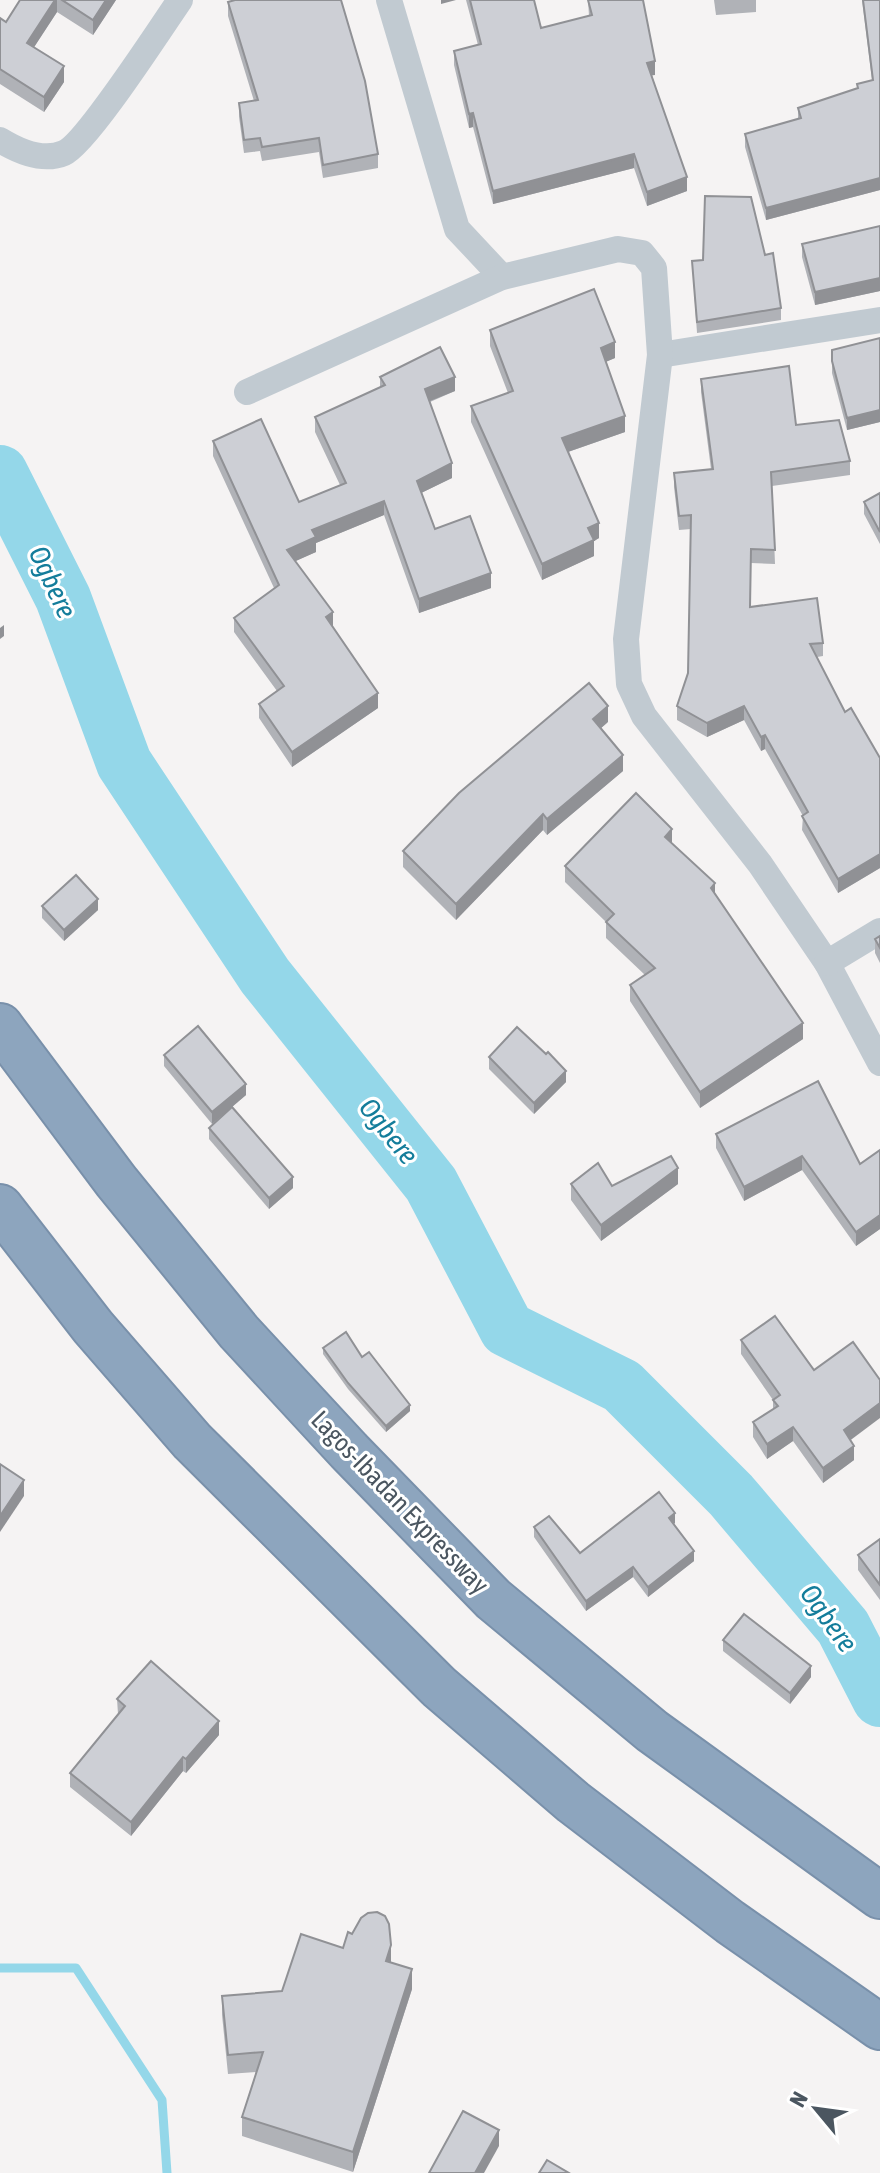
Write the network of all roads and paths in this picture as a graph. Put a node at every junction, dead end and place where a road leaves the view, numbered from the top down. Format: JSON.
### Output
{"nodes":[{"id":1,"x":180,"y":0,"type":"edge"},
{"id":2,"x":389,"y":0,"type":"edge"},
{"id":3,"x":0,"y":140,"type":"edge"},
{"id":4,"x":502,"y":277,"type":"junction"},
{"id":5,"x":880,"y":320,"type":"edge"},
{"id":6,"x":660,"y":355,"type":"junction"},
{"id":7,"x":247,"y":392,"type":"dead end"},
{"id":8,"x":880,"y":931,"type":"edge"},
{"id":9,"x":827,"y":963,"type":"junction"},
{"id":10,"x":0,"y":1026,"type":"edge"},
{"id":11,"x":880,"y":1063,"type":"edge"},
{"id":12,"x":0,"y":1207,"type":"edge"},
{"id":13,"x":880,"y":1896,"type":"edge"},
{"id":14,"x":880,"y":2027,"type":"edge"}],
"edges":[{"from":1,"to":3,"type":"street"},
{"from":2,"to":4,"type":"street"},
{"from":4,"to":6,"type":"street"},
{"from":4,"to":7,"type":"street"},
{"from":5,"to":6,"type":"street"},
{"from":6,"to":9,"type":"street"},
{"from":8,"to":9,"type":"street"},
{"from":9,"to":11,"type":"street"},
{"from":10,"to":13,"type":"highway","name":"Lagos-Ibadan Expressway"},
{"from":12,"to":14,"type":"highway"}]}
